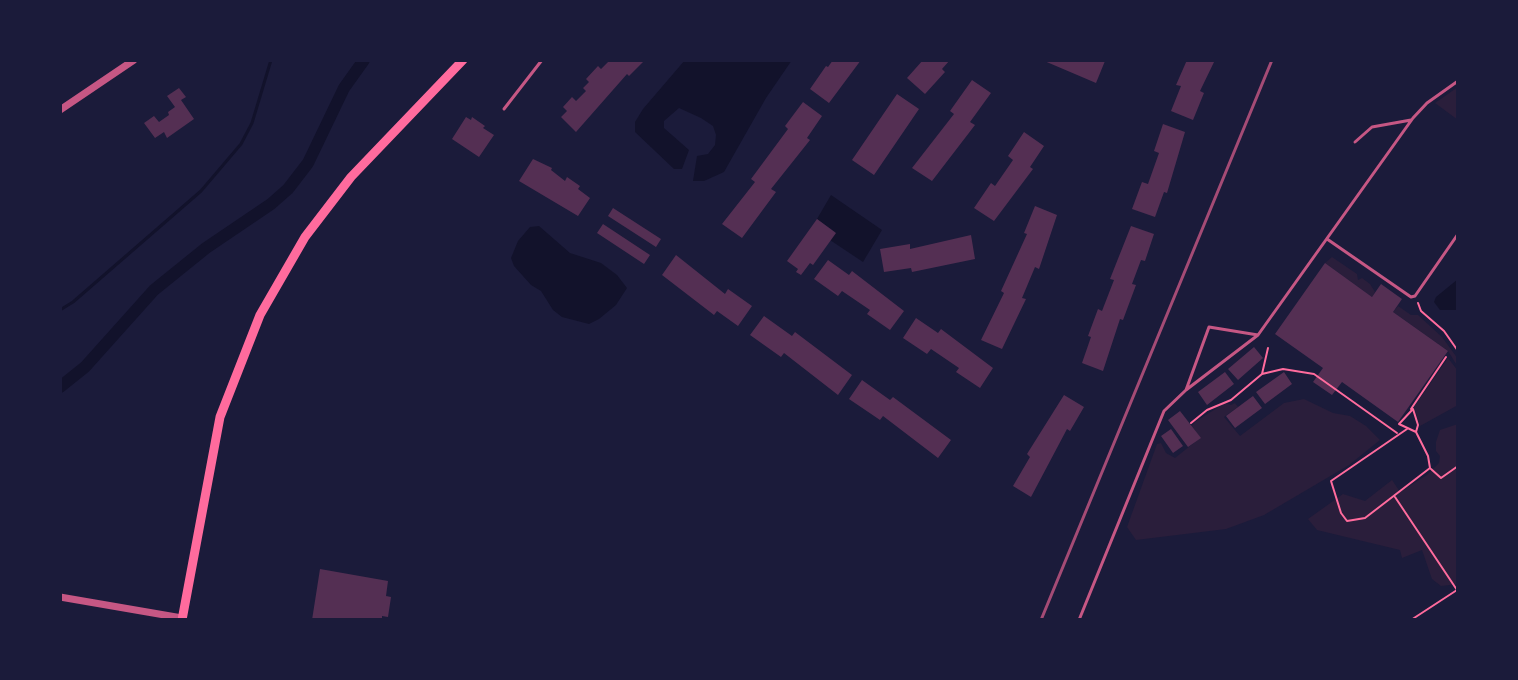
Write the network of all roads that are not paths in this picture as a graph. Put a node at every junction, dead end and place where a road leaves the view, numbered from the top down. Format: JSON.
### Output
{"nodes":[{"id":1,"x":134,"y":60,"type":"edge"},
{"id":2,"x":463,"y":60,"type":"edge"},
{"id":3,"x":542,"y":60,"type":"edge"},
{"id":4,"x":1458,"y":81,"type":"edge"},
{"id":5,"x":504,"y":109,"type":"dead end"},
{"id":6,"x":60,"y":110,"type":"edge"},
{"id":7,"x":1411,"y":120,"type":"junction"},
{"id":8,"x":1355,"y":142,"type":"dead end"},
{"id":9,"x":1458,"y":234,"type":"edge"},
{"id":10,"x":1327,"y":239,"type":"junction"},
{"id":11,"x":1258,"y":335,"type":"junction"},
{"id":12,"x":1186,"y":390,"type":"junction"},
{"id":13,"x":60,"y":597,"type":"edge"},
{"id":14,"x":182,"y":619,"type":"edge"},
{"id":15,"x":1079,"y":620,"type":"edge"}],
"edges":[{"from":1,"to":6,"type":"street"},
{"from":2,"to":14,"type":"main road"},
{"from":3,"to":5,"type":"lane"},
{"from":4,"to":7,"type":"lane"},
{"from":7,"to":8,"type":"lane"},
{"from":7,"to":10,"type":"lane"},
{"from":9,"to":10,"type":"lane"},
{"from":10,"to":11,"type":"lane"},
{"from":11,"to":12,"type":"lane"},
{"from":11,"to":12,"type":"lane"},
{"from":12,"to":15,"type":"lane"},
{"from":13,"to":14,"type":"street"}]}
